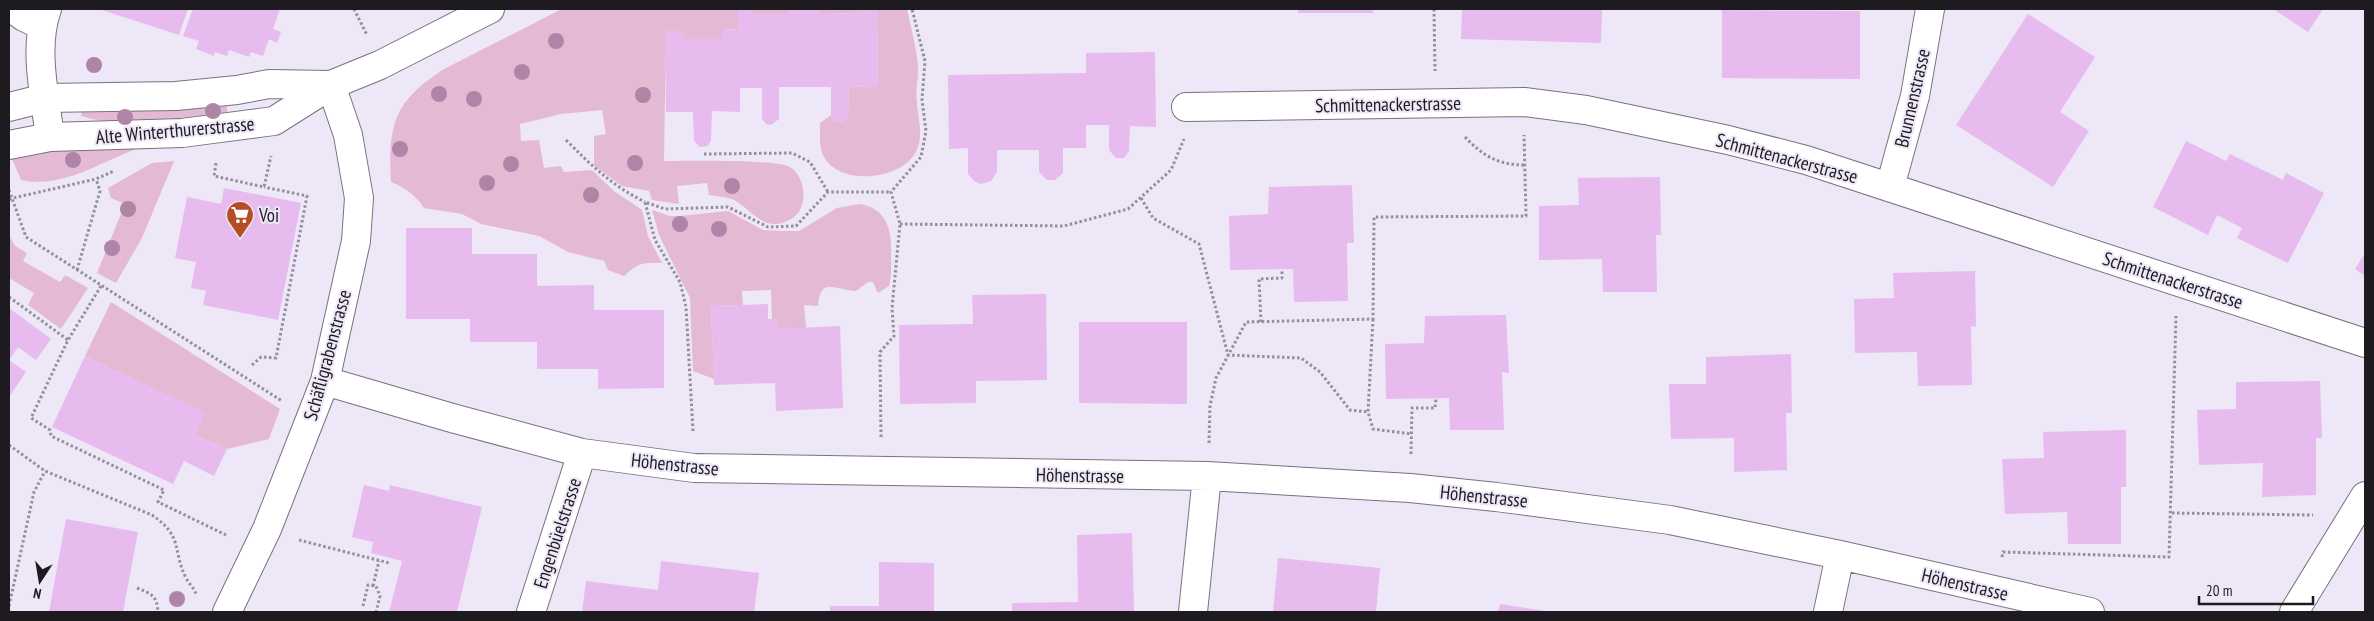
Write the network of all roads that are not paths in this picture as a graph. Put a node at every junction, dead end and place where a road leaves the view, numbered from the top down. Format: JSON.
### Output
{"nodes":[{"id":1,"x":13,"y":9,"type":"edge"},
{"id":2,"x":490,"y":9,"type":"edge"},
{"id":3,"x":1930,"y":9,"type":"edge"},
{"id":4,"x":44,"y":17,"type":"edge"},
{"id":5,"x":332,"y":85,"type":"junction"},
{"id":6,"x":45,"y":98,"type":"junction"},
{"id":7,"x":9,"y":107,"type":"edge"},
{"id":8,"x":1186,"y":107,"type":"road end"},
{"id":9,"x":50,"y":137,"type":"junction"},
{"id":10,"x":9,"y":145,"type":"edge"},
{"id":11,"x":1890,"y":187,"type":"junction"},
{"id":12,"x":2365,"y":343,"type":"edge"},
{"id":13,"x":324,"y":381,"type":"junction"},
{"id":14,"x":582,"y":453,"type":"junction"},
{"id":15,"x":1207,"y":476,"type":"junction"},
{"id":16,"x":2365,"y":496,"type":"edge"},
{"id":17,"x":1840,"y":555,"type":"junction"},
{"id":18,"x":227,"y":612,"type":"edge"},
{"id":19,"x":531,"y":612,"type":"edge"},
{"id":20,"x":1193,"y":612,"type":"edge"},
{"id":21,"x":1828,"y":612,"type":"edge"},
{"id":22,"x":2090,"y":612,"type":"edge"},
{"id":23,"x":2294,"y":612,"type":"edge"}],
"edges":[{"from":1,"to":4,"type":"street"},
{"from":2,"to":5,"type":"street","name":"Alte Winterthurerstrasse"},
{"from":3,"to":11,"type":"street","name":"Brunnenstrasse"},
{"from":4,"to":6,"type":"street"},
{"from":5,"to":6,"type":"street","name":"Alte Winterthurerstrasse"},
{"from":5,"to":9,"type":"street","name":"Alte Winterthurerstrasse"},
{"from":5,"to":13,"type":"street","name":"Schäfligrabenstrasse"},
{"from":6,"to":7,"type":"street","name":"Alte Winterthurerstrasse"},
{"from":6,"to":9,"type":"street"},
{"from":8,"to":11,"type":"street","name":"Schmittenackerstrasse"},
{"from":9,"to":10,"type":"street","name":"Alte Winterthurerstrasse"},
{"from":11,"to":12,"type":"street","name":"Schmittenackerstrasse"},
{"from":13,"to":14,"type":"street","name":"Höhenstrasse"},
{"from":13,"to":18,"type":"street","name":"Schäfligrabenstrasse"},
{"from":14,"to":15,"type":"street","name":"Höhenstrasse"},
{"from":14,"to":19,"type":"street","name":"Engenbüelstrasse"},
{"from":15,"to":17,"type":"street","name":"Höhenstrasse"},
{"from":15,"to":20,"type":"street"},
{"from":16,"to":23,"type":"street"},
{"from":17,"to":21,"type":"street"},
{"from":17,"to":22,"type":"street","name":"Höhenstrasse"}]}
